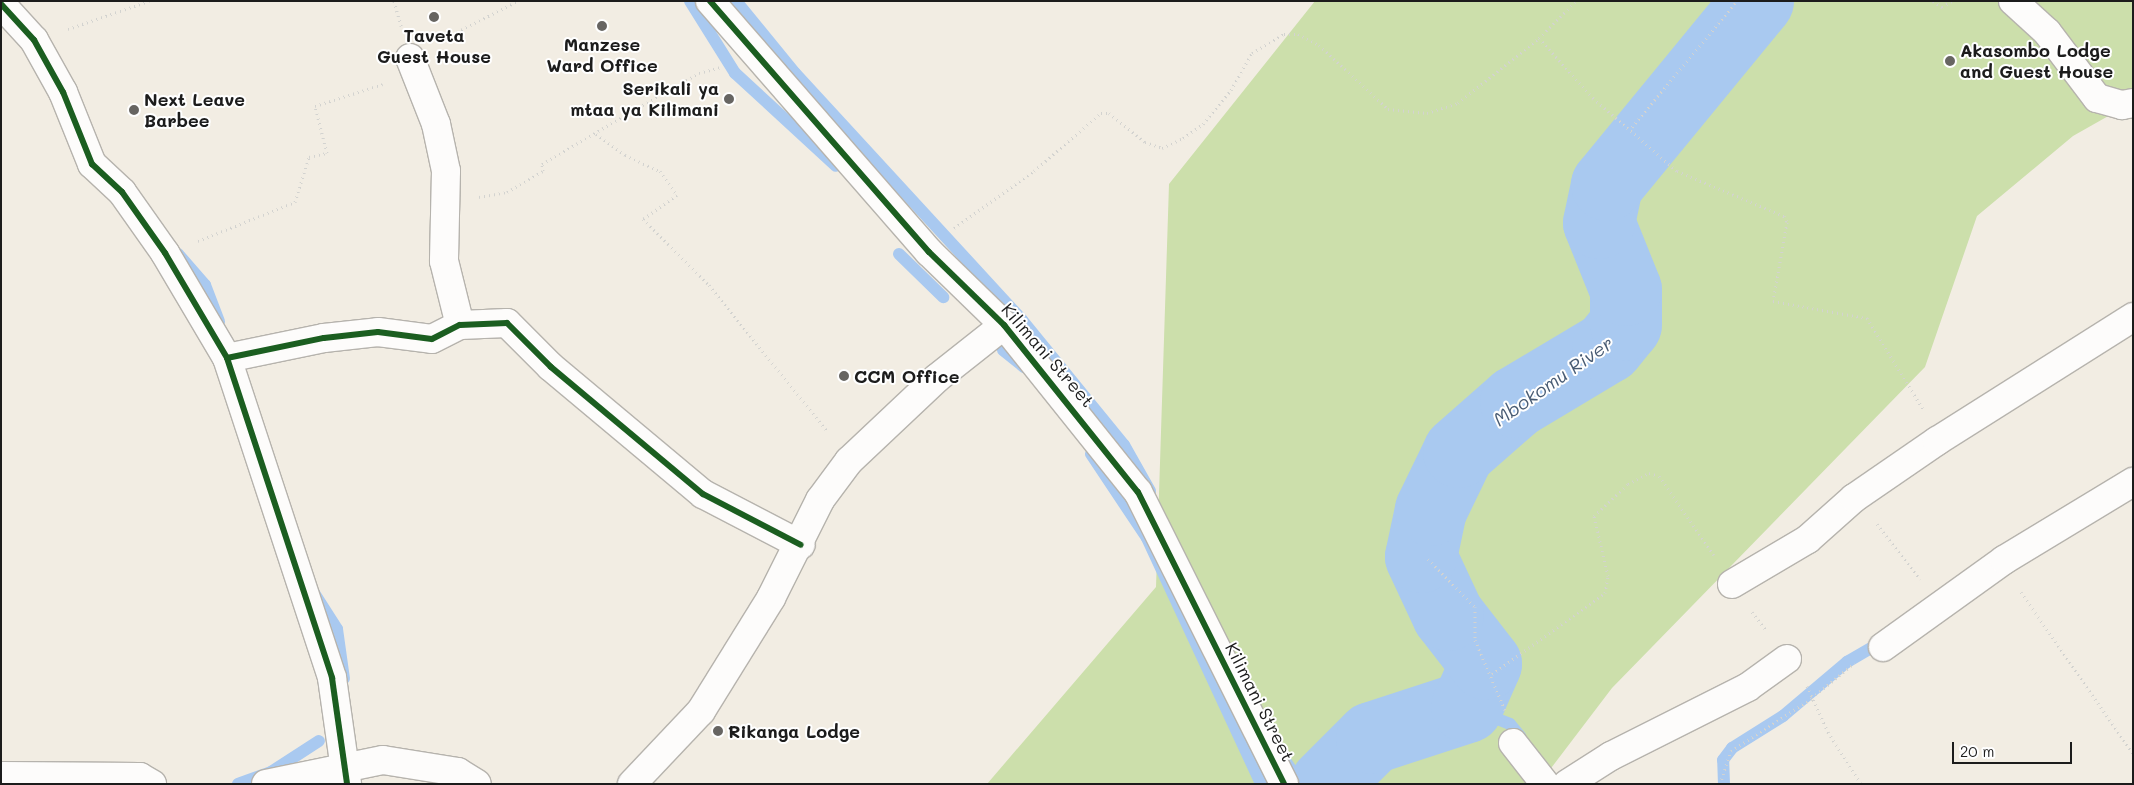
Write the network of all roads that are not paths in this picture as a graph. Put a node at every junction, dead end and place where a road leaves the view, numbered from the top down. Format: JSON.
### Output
{"nodes":[{"id":1,"x":710,"y":1,"type":"edge"},
{"id":2,"x":2013,"y":1,"type":"edge"},
{"id":3,"x":1,"y":4,"type":"edge"},
{"id":4,"x":410,"y":58,"type":"road end"},
{"id":5,"x":2133,"y":103,"type":"edge"},
{"id":6,"x":2133,"y":317,"type":"edge"},
{"id":7,"x":460,"y":325,"type":"junction"},
{"id":8,"x":1004,"y":325,"type":"junction"},
{"id":9,"x":227,"y":358,"type":"junction"},
{"id":10,"x":2133,"y":482,"type":"edge"},
{"id":11,"x":801,"y":545,"type":"junction"},
{"id":12,"x":1732,"y":584,"type":"road end"},
{"id":13,"x":1882,"y":647,"type":"road end"},
{"id":14,"x":1787,"y":659,"type":"road end"},
{"id":15,"x":1513,"y":743,"type":"road end"},
{"id":16,"x":345,"y":775,"type":"edge"},
{"id":17,"x":1,"y":776,"type":"edge"},
{"id":18,"x":152,"y":784,"type":"edge"},
{"id":19,"x":266,"y":784,"type":"edge"},
{"id":20,"x":477,"y":784,"type":"edge"},
{"id":21,"x":632,"y":784,"type":"edge"},
{"id":22,"x":1284,"y":784,"type":"edge"},
{"id":23,"x":1545,"y":784,"type":"edge"},
{"id":24,"x":1567,"y":784,"type":"edge"}],
"edges":[{"from":1,"to":8,"type":"street","name":"Kilimani Street"},
{"from":2,"to":5,"type":"street"},
{"from":3,"to":9,"type":"street"},
{"from":4,"to":7,"type":"street"},
{"from":6,"to":12,"type":"street"},
{"from":7,"to":9,"type":"street"},
{"from":7,"to":11,"type":"street"},
{"from":8,"to":11,"type":"street"},
{"from":8,"to":22,"type":"street","name":"Kilimani Street"},
{"from":9,"to":16,"type":"street"},
{"from":10,"to":13,"type":"street"},
{"from":11,"to":21,"type":"street"},
{"from":14,"to":24,"type":"street"},
{"from":15,"to":23,"type":"street"},
{"from":16,"to":19,"type":"street"},
{"from":16,"to":20,"type":"street"},
{"from":17,"to":18,"type":"street"}]}
